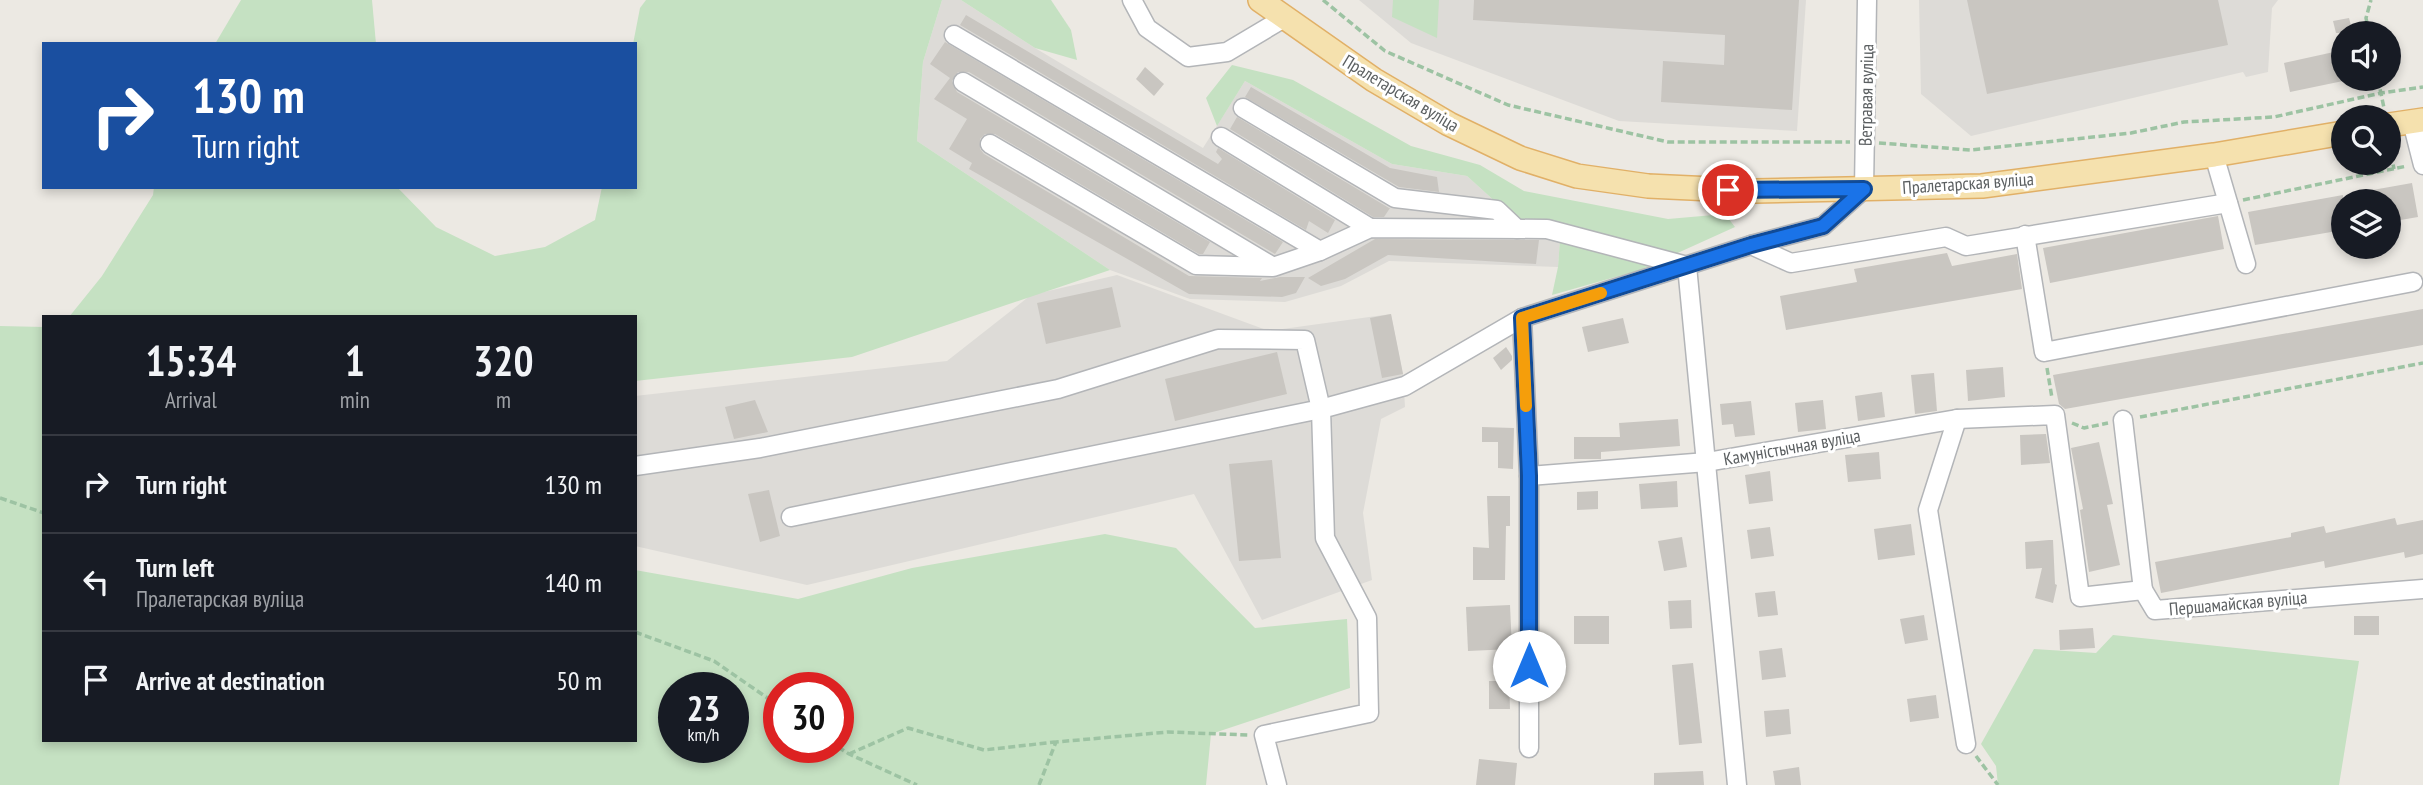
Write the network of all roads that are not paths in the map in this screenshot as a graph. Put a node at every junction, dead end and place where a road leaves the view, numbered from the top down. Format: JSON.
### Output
{"nodes":[{"id":1,"x":1132,"y":0,"type":"edge"},
{"id":2,"x":1261,"y":0,"type":"edge"},
{"id":3,"x":1867,"y":0,"type":"edge"},
{"id":4,"x":1284,"y":18,"type":"junction"},
{"id":5,"x":954,"y":35,"type":"dead end"},
{"id":6,"x":963,"y":82,"type":"dead end"},
{"id":7,"x":1243,"y":108,"type":"dead end"},
{"id":8,"x":2418,"y":121,"type":"edge"},
{"id":9,"x":2331,"y":135,"type":"edge"},
{"id":10,"x":1221,"y":137,"type":"dead end"},
{"id":11,"x":990,"y":144,"type":"dead end"},
{"id":12,"x":2214,"y":155,"type":"junction"},
{"id":13,"x":2423,"y":164,"type":"edge"},
{"id":14,"x":1864,"y":189,"type":"junction"},
{"id":15,"x":2228,"y":203,"type":"junction"},
{"id":16,"x":1370,"y":228,"type":"junction"},
{"id":17,"x":1517,"y":229,"type":"junction"},
{"id":18,"x":2025,"y":236,"type":"junction"},
{"id":19,"x":1751,"y":245,"type":"junction"},
{"id":20,"x":1320,"y":251,"type":"junction"},
{"id":21,"x":2246,"y":264,"type":"dead end"},
{"id":22,"x":1687,"y":266,"type":"junction"},
{"id":23,"x":1273,"y":267,"type":"junction"},
{"id":24,"x":2413,"y":282,"type":"dead end"},
{"id":25,"x":1522,"y":318,"type":"junction"},
{"id":26,"x":1321,"y":409,"type":"junction"},
{"id":27,"x":2055,"y":415,"type":"joint"},
{"id":28,"x":1957,"y":419,"type":"junction"},
{"id":29,"x":2123,"y":420,"type":"road end"},
{"id":30,"x":1707,"y":462,"type":"junction"},
{"id":31,"x":637,"y":466,"type":"edge"},
{"id":32,"x":1529,"y":476,"type":"junction"},
{"id":33,"x":791,"y":517,"type":"dead end"},
{"id":34,"x":2423,"y":589,"type":"edge"},
{"id":35,"x":2143,"y":590,"type":"junction"},
{"id":36,"x":1966,"y":744,"type":"road end"},
{"id":37,"x":1529,"y":747,"type":"dead end"},
{"id":38,"x":1277,"y":785,"type":"edge"},
{"id":39,"x":1737,"y":785,"type":"edge"}],
"edges":[{"from":1,"to":4,"type":"street"},
{"from":2,"to":4,"type":"main road","name":"Пралетарская вуліца"},
{"from":3,"to":14,"type":"street","name":"Ветравая вуліца"},
{"from":4,"to":14,"type":"main road","name":"Пралетарская вуліца"},
{"from":5,"to":20,"type":"street"},
{"from":6,"to":23,"type":"street"},
{"from":7,"to":17,"type":"street"},
{"from":8,"to":13,"type":"street"},
{"from":9,"to":12,"type":"main road","name":"Пралетарская вуліца"},
{"from":10,"to":16,"type":"street"},
{"from":11,"to":23,"type":"street"},
{"from":12,"to":14,"type":"main road","name":"Пралетарская вуліца"},
{"from":12,"to":15,"type":"street"},
{"from":14,"to":19,"type":"street"},
{"from":15,"to":18,"type":"street"},
{"from":15,"to":21,"type":"street"},
{"from":16,"to":17,"type":"street"},
{"from":16,"to":20,"type":"street"},
{"from":17,"to":22,"type":"street"},
{"from":18,"to":19,"type":"street"},
{"from":18,"to":24,"type":"street"},
{"from":19,"to":22,"type":"street"},
{"from":20,"to":23,"type":"street"},
{"from":22,"to":25,"type":"street"},
{"from":22,"to":30,"type":"street"},
{"from":25,"to":26,"type":"street"},
{"from":25,"to":32,"type":"street"},
{"from":26,"to":31,"type":"street"},
{"from":26,"to":33,"type":"street"},
{"from":26,"to":38,"type":"street"},
{"from":27,"to":28,"type":"street","name":"Камуністычная вуліца"},
{"from":27,"to":35,"type":"street","name":"Першамайская вуліца"},
{"from":28,"to":30,"type":"street","name":"Камуністычная вуліца"},
{"from":28,"to":36,"type":"street"},
{"from":29,"to":35,"type":"street"},
{"from":30,"to":32,"type":"street","name":"Камуністычная вуліца"},
{"from":30,"to":39,"type":"street"},
{"from":32,"to":37,"type":"street"},
{"from":34,"to":35,"type":"street","name":"Першамайская вуліца"}]}
